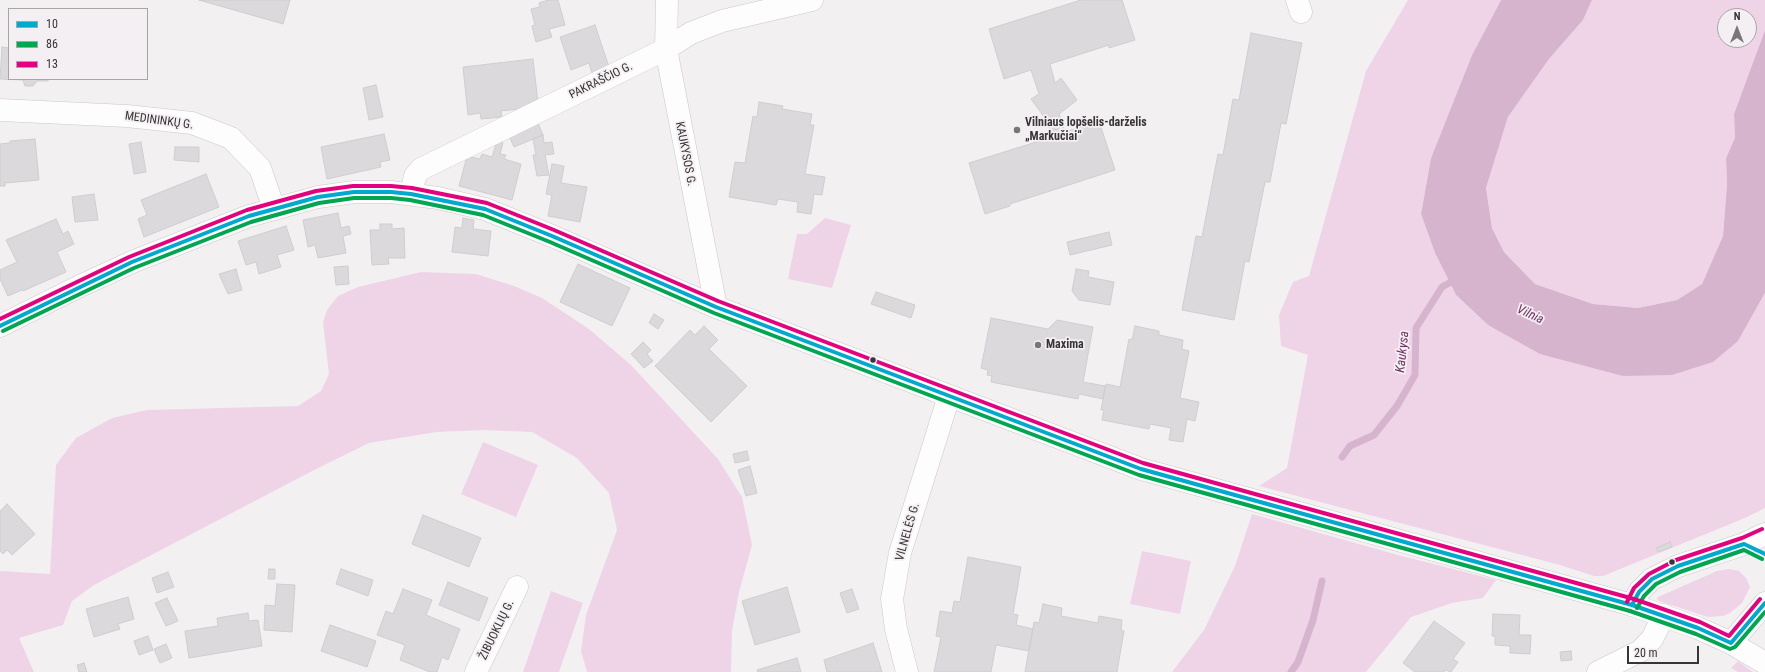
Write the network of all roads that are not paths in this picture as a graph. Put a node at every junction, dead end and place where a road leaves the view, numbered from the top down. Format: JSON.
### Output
{"nodes":[{"id":1,"x":667,"y":0,"type":"edge"},
{"id":2,"x":812,"y":0,"type":"edge"},
{"id":3,"x":666,"y":49,"type":"junction"},
{"id":4,"x":0,"y":110,"type":"edge"},
{"id":5,"x":411,"y":194,"type":"junction"},
{"id":6,"x":274,"y":209,"type":"junction"},
{"id":7,"x":716,"y":307,"type":"junction"},
{"id":8,"x":0,"y":326,"type":"edge"},
{"id":9,"x":949,"y":396,"type":"junction"},
{"id":10,"x":1765,"y":534,"type":"edge"},
{"id":11,"x":1744,"y":544,"type":"junction"},
{"id":12,"x":1765,"y":554,"type":"edge"},
{"id":13,"x":518,"y":588,"type":"dead end"},
{"id":14,"x":1765,"y":603,"type":"edge"},
{"id":15,"x":1632,"y":605,"type":"junction"},
{"id":16,"x":1664,"y":616,"type":"junction"},
{"id":17,"x":1731,"y":643,"type":"junction"},
{"id":18,"x":1765,"y":663,"type":"edge"},
{"id":19,"x":476,"y":672,"type":"edge"},
{"id":20,"x":907,"y":672,"type":"edge"},
{"id":21,"x":1598,"y":672,"type":"edge"}],
"edges":[{"from":1,"to":3,"type":"street","name":"KAUKYSOS G."},
{"from":2,"to":3,"type":"street","name":"PAKRAŠČIO G."},
{"from":3,"to":5,"type":"street","name":"PAKRAŠČIO G."},
{"from":3,"to":7,"type":"street","name":"KAUKYSOS G."},
{"from":4,"to":6,"type":"street","name":"MEDININKŲ G."},
{"from":5,"to":6,"type":"street"},
{"from":5,"to":7,"type":"street"},
{"from":6,"to":8,"type":"street"},
{"from":7,"to":9,"type":"street"},
{"from":9,"to":15,"type":"street"},
{"from":9,"to":20,"type":"street","name":"VILNELĖS G."},
{"from":10,"to":11,"type":"street"},
{"from":11,"to":12,"type":"street"},
{"from":11,"to":15,"type":"street"},
{"from":13,"to":19,"type":"street","name":"ŽIBUOKLIŲ G."},
{"from":14,"to":17,"type":"street"},
{"from":15,"to":16,"type":"street"},
{"from":16,"to":17,"type":"street"},
{"from":16,"to":21,"type":"street"},
{"from":17,"to":18,"type":"street"}]}
